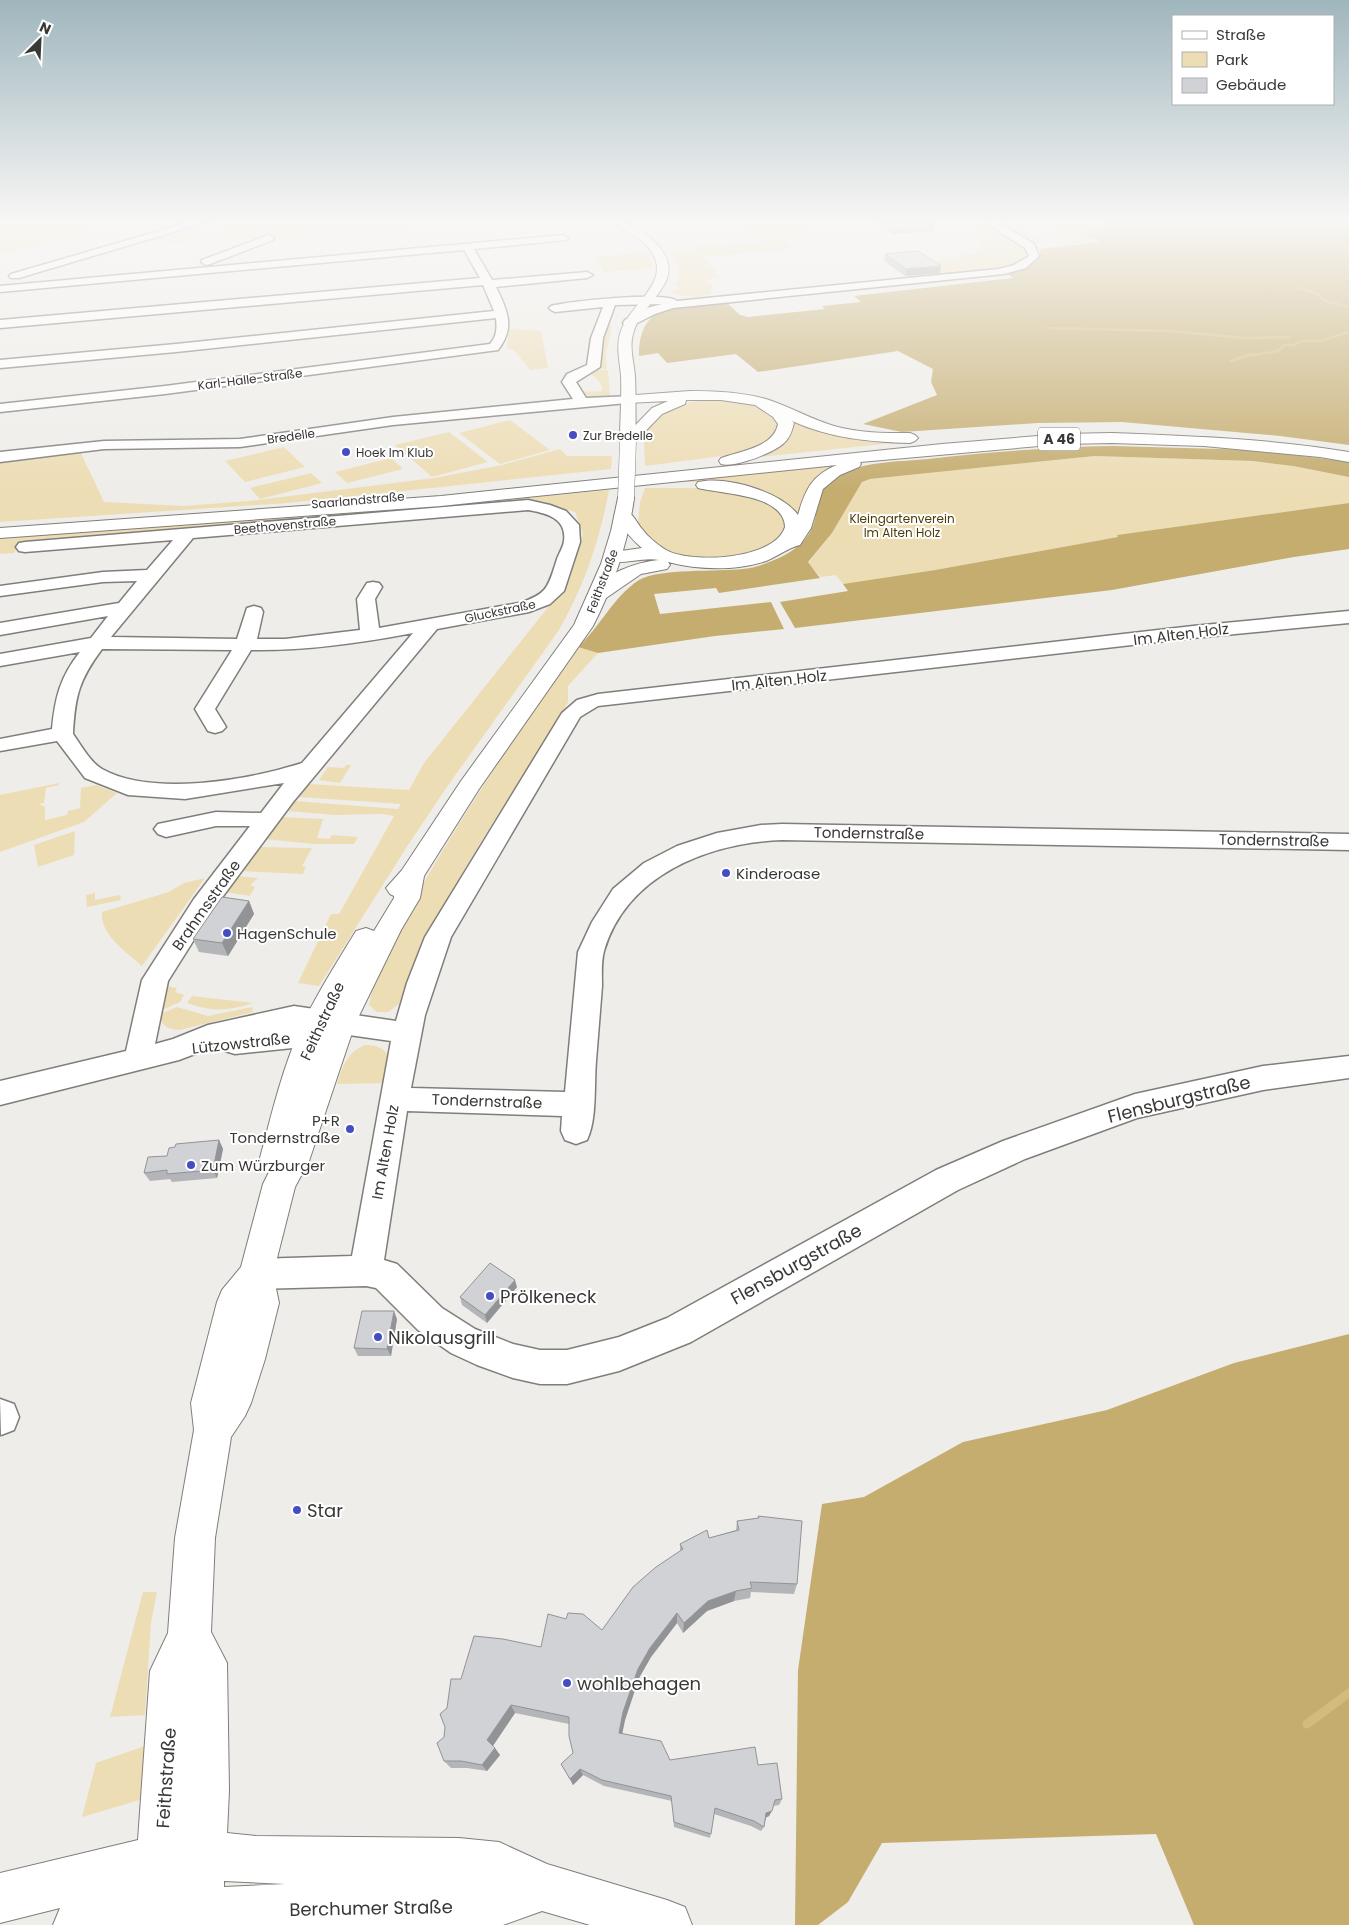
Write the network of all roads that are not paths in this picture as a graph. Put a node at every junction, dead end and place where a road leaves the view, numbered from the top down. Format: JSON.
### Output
{"nodes":[{"id":1,"x":153,"y":311,"type":"edge"},
{"id":2,"x":500,"y":311,"type":"edge"},
{"id":3,"x":607,"y":311,"type":"edge"},
{"id":4,"x":639,"y":311,"type":"edge"},
{"id":5,"x":654,"y":311,"type":"edge"},
{"id":6,"x":501,"y":314,"type":"junction"},
{"id":7,"x":629,"y":323,"type":"junction"},
{"id":8,"x":0,"y":324,"type":"edge"},
{"id":9,"x":149,"y":351,"type":"junction"},
{"id":10,"x":0,"y":364,"type":"edge"},
{"id":11,"x":628,"y":382,"type":"junction"},
{"id":12,"x":165,"y":390,"type":"junction"},
{"id":13,"x":678,"y":399,"type":"junction"},
{"id":14,"x":580,"y":402,"type":"junction"},
{"id":15,"x":627,"y":402,"type":"junction"},
{"id":16,"x":0,"y":408,"type":"edge"},
{"id":17,"x":964,"y":439,"type":"junction"},
{"id":18,"x":628,"y":441,"type":"junction"},
{"id":19,"x":1349,"y":450,"type":"edge"},
{"id":20,"x":878,"y":456,"type":"junction"},
{"id":21,"x":0,"y":457,"type":"edge"},
{"id":22,"x":1349,"y":457,"type":"edge"},
{"id":23,"x":716,"y":465,"type":"junction"},
{"id":24,"x":585,"y":487,"type":"junction"},
{"id":25,"x":545,"y":508,"type":"joint"},
{"id":26,"x":623,"y":516,"type":"junction"},
{"id":27,"x":0,"y":524,"type":"edge"},
{"id":28,"x":0,"y":533,"type":"edge"},
{"id":29,"x":188,"y":533,"type":"junction"},
{"id":30,"x":25,"y":547,"type":"dead end"},
{"id":31,"x":660,"y":554,"type":"junction"},
{"id":32,"x":613,"y":557,"type":"junction"},
{"id":33,"x":645,"y":565,"type":"junction"},
{"id":34,"x":151,"y":575,"type":"junction"},
{"id":35,"x":373,"y":587,"type":"dead end"},
{"id":36,"x":0,"y":591,"type":"edge"},
{"id":37,"x":599,"y":594,"type":"junction"},
{"id":38,"x":124,"y":608,"type":"junction"},
{"id":39,"x":254,"y":612,"type":"dead end"},
{"id":40,"x":1349,"y":617,"type":"edge"},
{"id":41,"x":431,"y":624,"type":"junction"},
{"id":42,"x":0,"y":629,"type":"edge"},
{"id":43,"x":370,"y":634,"type":"junction"},
{"id":44,"x":96,"y":643,"type":"junction"},
{"id":45,"x":244,"y":645,"type":"junction"},
{"id":46,"x":0,"y":660,"type":"edge"},
{"id":47,"x":215,"y":727,"type":"dead end"},
{"id":48,"x":62,"y":734,"type":"junction"},
{"id":49,"x":0,"y":745,"type":"edge"},
{"id":50,"x":309,"y":768,"type":"junction"},
{"id":51,"x":267,"y":822,"type":"junction"},
{"id":52,"x":166,"y":829,"type":"dead end"},
{"id":53,"x":1349,"y":842,"type":"edge"},
{"id":54,"x":324,"y":1026,"type":"junction"},
{"id":55,"x":406,"y":1033,"type":"junction"},
{"id":56,"x":138,"y":1059,"type":"junction"},
{"id":57,"x":1349,"y":1067,"type":"edge"},
{"id":58,"x":0,"y":1093,"type":"edge"},
{"id":59,"x":394,"y":1099,"type":"junction"},
{"id":60,"x":366,"y":1271,"type":"junction"},
{"id":61,"x":256,"y":1274,"type":"junction"},
{"id":62,"x":181,"y":1857,"type":"junction"},
{"id":63,"x":542,"y":1887,"type":"junction"},
{"id":64,"x":0,"y":1898,"type":"edge"},
{"id":65,"x":177,"y":1919,"type":"edge"},
{"id":66,"x":78,"y":1925,"type":"edge"},
{"id":67,"x":668,"y":1925,"type":"edge"}],
"edges":[{"from":1,"to":8,"type":"street"},
{"from":2,"to":6,"type":"street"},
{"from":3,"to":14,"type":"street"},
{"from":4,"to":7,"type":"main road"},
{"from":5,"to":7,"type":"street"},
{"from":6,"to":9,"type":"street"},
{"from":6,"to":12,"type":"street","name":"Karl-Halle-Straße"},
{"from":7,"to":11,"type":"main road","name":"Feithstraße"},
{"from":9,"to":10,"type":"street"},
{"from":9,"to":12,"type":"street"},
{"from":11,"to":13,"type":"main road"},
{"from":11,"to":15,"type":"main road","name":"Feithstraße"},
{"from":12,"to":16,"type":"street","name":"Karl-Halle-Straße"},
{"from":13,"to":15,"type":"main road"},
{"from":13,"to":17,"type":"main road"},
{"from":13,"to":18,"type":"main road"},
{"from":13,"to":23,"type":"main road"},
{"from":14,"to":15,"type":"street","name":"Bredelle"},
{"from":14,"to":21,"type":"street","name":"Bredelle"},
{"from":15,"to":18,"type":"main road","name":"Feithstraße"},
{"from":17,"to":19,"type":"main road","number":"A 46"},
{"from":17,"to":23,"type":"main road","name":"Saarlandstraße"},
{"from":18,"to":26,"type":"main road","name":"Feithstraße","bridge":true},
{"from":20,"to":22,"type":"main road","number":"A 46"},
{"from":20,"to":24,"type":"main road"},
{"from":20,"to":33,"type":"main road"},
{"from":23,"to":27,"type":"main road","name":"Saarlandstraße"},
{"from":24,"to":28,"type":"main road","name":"Saarlandstraße"},
{"from":24,"to":31,"type":"main road"},
{"from":25,"to":29,"type":"street","name":"Beethovenstraße"},
{"from":25,"to":41,"type":"street","name":"Gluckstraße"},
{"from":26,"to":31,"type":"main road"},
{"from":26,"to":32,"type":"main road","name":"Feithstraße"},
{"from":29,"to":30,"type":"street","name":"Beethovenstraße"},
{"from":29,"to":34,"type":"street"},
{"from":31,"to":32,"type":"main road"},
{"from":32,"to":33,"type":"main road"},
{"from":32,"to":37,"type":"main road","name":"Feithstraße"},
{"from":33,"to":37,"type":"main road"},
{"from":34,"to":36,"type":"street"},
{"from":34,"to":38,"type":"street"},
{"from":35,"to":43,"type":"street"},
{"from":37,"to":54,"type":"main road","name":"Feithstraße"},
{"from":38,"to":42,"type":"street"},
{"from":38,"to":44,"type":"street"},
{"from":39,"to":45,"type":"street"},
{"from":40,"to":55,"type":"street","name":"Im Alten Holz"},
{"from":41,"to":43,"type":"street","name":"Gluckstraße"},
{"from":41,"to":50,"type":"street","name":"Brahmsstraße"},
{"from":43,"to":45,"type":"street","name":"Gluckstraße"},
{"from":44,"to":45,"type":"street","name":"Gluckstraße"},
{"from":44,"to":46,"type":"street"},
{"from":44,"to":48,"type":"street"},
{"from":45,"to":47,"type":"street"},
{"from":48,"to":49,"type":"street"},
{"from":48,"to":50,"type":"street"},
{"from":50,"to":51,"type":"street","name":"Brahmsstraße"},
{"from":51,"to":52,"type":"street"},
{"from":51,"to":56,"type":"street","name":"Brahmsstraße"},
{"from":53,"to":59,"type":"street","name":"Tondernstraße"},
{"from":54,"to":55,"type":"street"},
{"from":54,"to":56,"type":"street","name":"Lützowstraße"},
{"from":54,"to":61,"type":"main road","name":"Feithstraße"},
{"from":55,"to":59,"type":"street","name":"Im Alten Holz"},
{"from":56,"to":58,"type":"street","name":"Lützowstraße"},
{"from":57,"to":60,"type":"street","name":"Flensburgstraße"},
{"from":59,"to":60,"type":"street","name":"Im Alten Holz"},
{"from":60,"to":61,"type":"street","name":"Flensburgstraße"},
{"from":61,"to":62,"type":"main road","name":"Feithstraße"},
{"from":62,"to":63,"type":"main road"},
{"from":62,"to":64,"type":"main road"},
{"from":62,"to":65,"type":"main road","name":"Feithstraße"},
{"from":63,"to":65,"type":"main road","name":"Berchumer Straße"},
{"from":63,"to":67,"type":"main road"},
{"from":65,"to":66,"type":"main road","name":"Berchumer Straße"}]}
